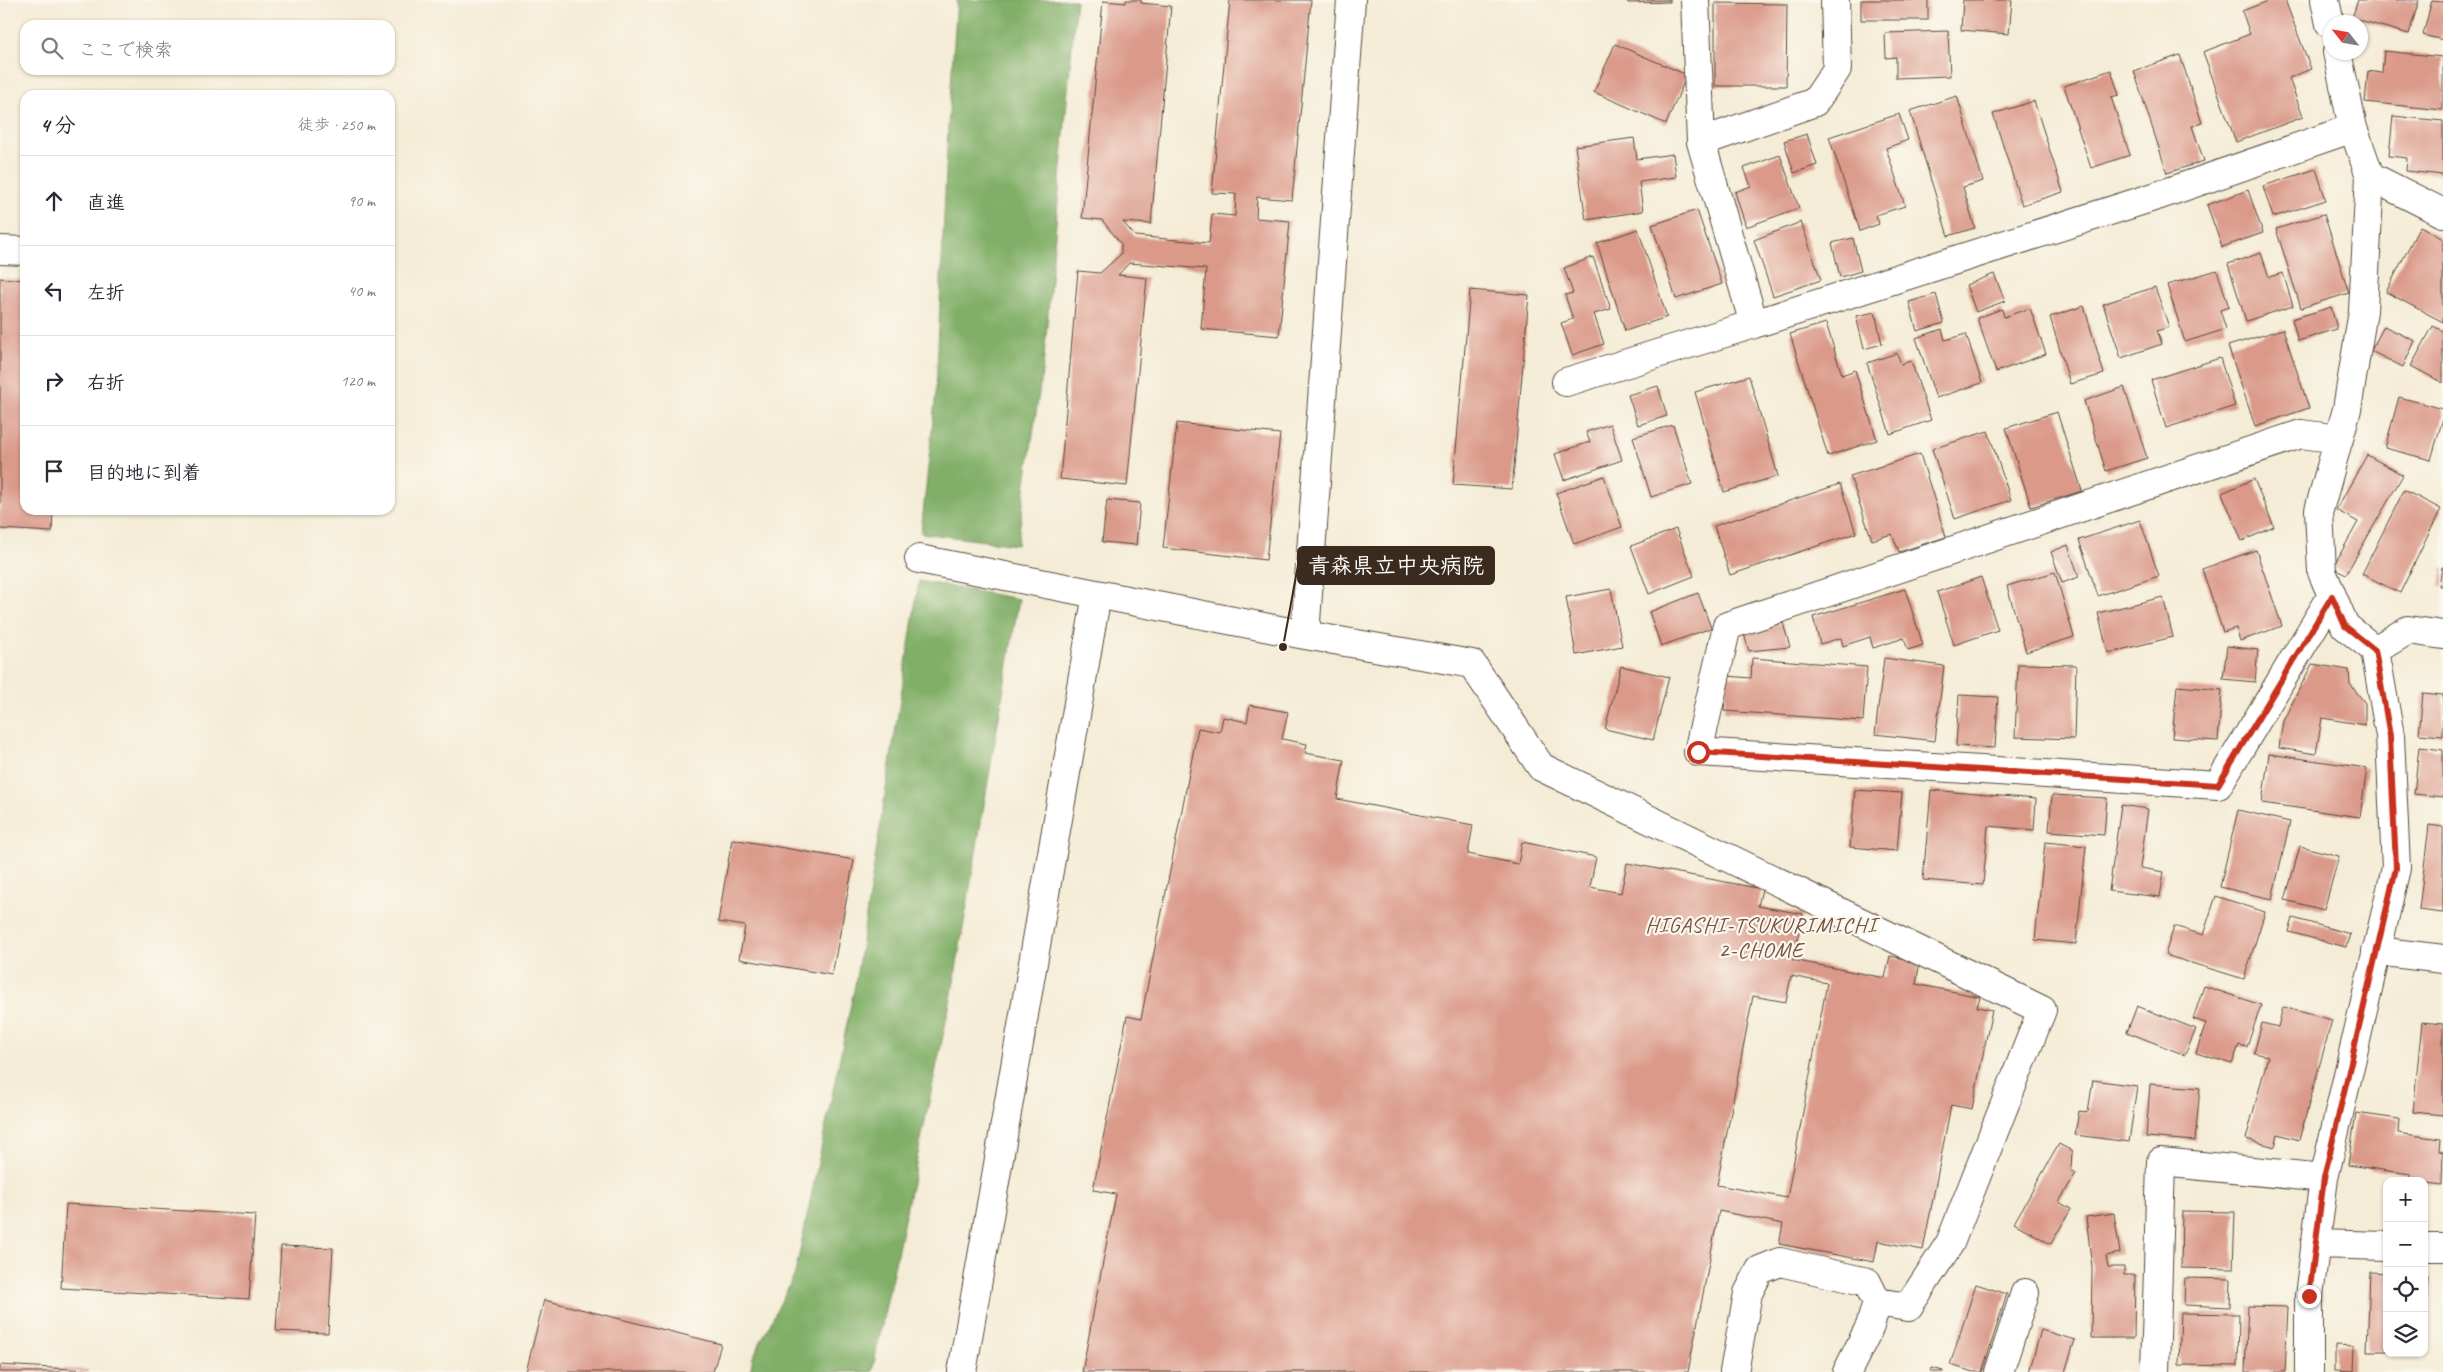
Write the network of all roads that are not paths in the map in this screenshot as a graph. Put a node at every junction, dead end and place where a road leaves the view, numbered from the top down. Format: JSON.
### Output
{"nodes":[{"id":1,"x":1351,"y":0,"type":"edge"},
{"id":2,"x":1695,"y":0,"type":"edge"},
{"id":3,"x":1835,"y":0,"type":"edge"},
{"id":4,"x":2326,"y":0,"type":"edge"},
{"id":5,"x":2328,"y":15,"type":"edge"},
{"id":6,"x":2339,"y":60,"type":"edge"},
{"id":7,"x":2353,"y":128,"type":"junction"},
{"id":8,"x":1701,"y":142,"type":"junction"},
{"id":9,"x":2370,"y":176,"type":"junction"},
{"id":10,"x":2443,"y":213,"type":"edge"},
{"id":11,"x":0,"y":250,"type":"edge"},
{"id":12,"x":20,"y":251,"type":"edge"},
{"id":13,"x":1754,"y":324,"type":"junction"},
{"id":14,"x":1566,"y":382,"type":"dead end"},
{"id":15,"x":2339,"y":439,"type":"junction"},
{"id":16,"x":919,"y":559,"type":"dead end"},
{"id":17,"x":1097,"y":594,"type":"junction"},
{"id":18,"x":2332,"y":596,"type":"junction"},
{"id":19,"x":1305,"y":635,"type":"junction"},
{"id":20,"x":2443,"y":635,"type":"edge"},
{"id":21,"x":2375,"y":650,"type":"junction"},
{"id":22,"x":2376,"y":951,"type":"junction"},
{"id":23,"x":2443,"y":959,"type":"edge"},
{"id":24,"x":2324,"y":1178,"type":"junction"},
{"id":25,"x":2315,"y":1244,"type":"junction"},
{"id":26,"x":2383,"y":1246,"type":"edge"},
{"id":27,"x":2428,"y":1247,"type":"edge"},
{"id":28,"x":2443,"y":1247,"type":"edge"},
{"id":29,"x":2025,"y":1293,"type":"dead end"},
{"id":30,"x":1877,"y":1302,"type":"junction"},
{"id":31,"x":962,"y":1372,"type":"edge"},
{"id":32,"x":1734,"y":1372,"type":"edge"},
{"id":33,"x":1846,"y":1372,"type":"edge"},
{"id":34,"x":1999,"y":1372,"type":"edge"},
{"id":35,"x":2155,"y":1372,"type":"edge"},
{"id":36,"x":2309,"y":1372,"type":"edge"}],
"edges":[{"from":1,"to":19,"type":"street"},
{"from":2,"to":8,"type":"street"},
{"from":3,"to":8,"type":"street"},
{"from":4,"to":5,"type":"street"},
{"from":6,"to":7,"type":"street"},
{"from":7,"to":9,"type":"street"},
{"from":7,"to":13,"type":"street"},
{"from":8,"to":13,"type":"street"},
{"from":9,"to":10,"type":"street"},
{"from":9,"to":15,"type":"street"},
{"from":11,"to":12,"type":"street"},
{"from":13,"to":14,"type":"street"},
{"from":15,"to":18,"type":"street"},
{"from":15,"to":18,"type":"street"},
{"from":16,"to":17,"type":"street"},
{"from":17,"to":19,"type":"street"},
{"from":17,"to":31,"type":"street"},
{"from":18,"to":21,"type":"street"},
{"from":19,"to":30,"type":"street"},
{"from":20,"to":21,"type":"street"},
{"from":21,"to":22,"type":"street"},
{"from":22,"to":23,"type":"street"},
{"from":22,"to":24,"type":"street"},
{"from":24,"to":25,"type":"street"},
{"from":24,"to":35,"type":"street"},
{"from":25,"to":26,"type":"street"},
{"from":25,"to":36,"type":"street"},
{"from":27,"to":28,"type":"street"},
{"from":29,"to":34,"type":"street"},
{"from":30,"to":32,"type":"street"},
{"from":30,"to":33,"type":"street"}]}
